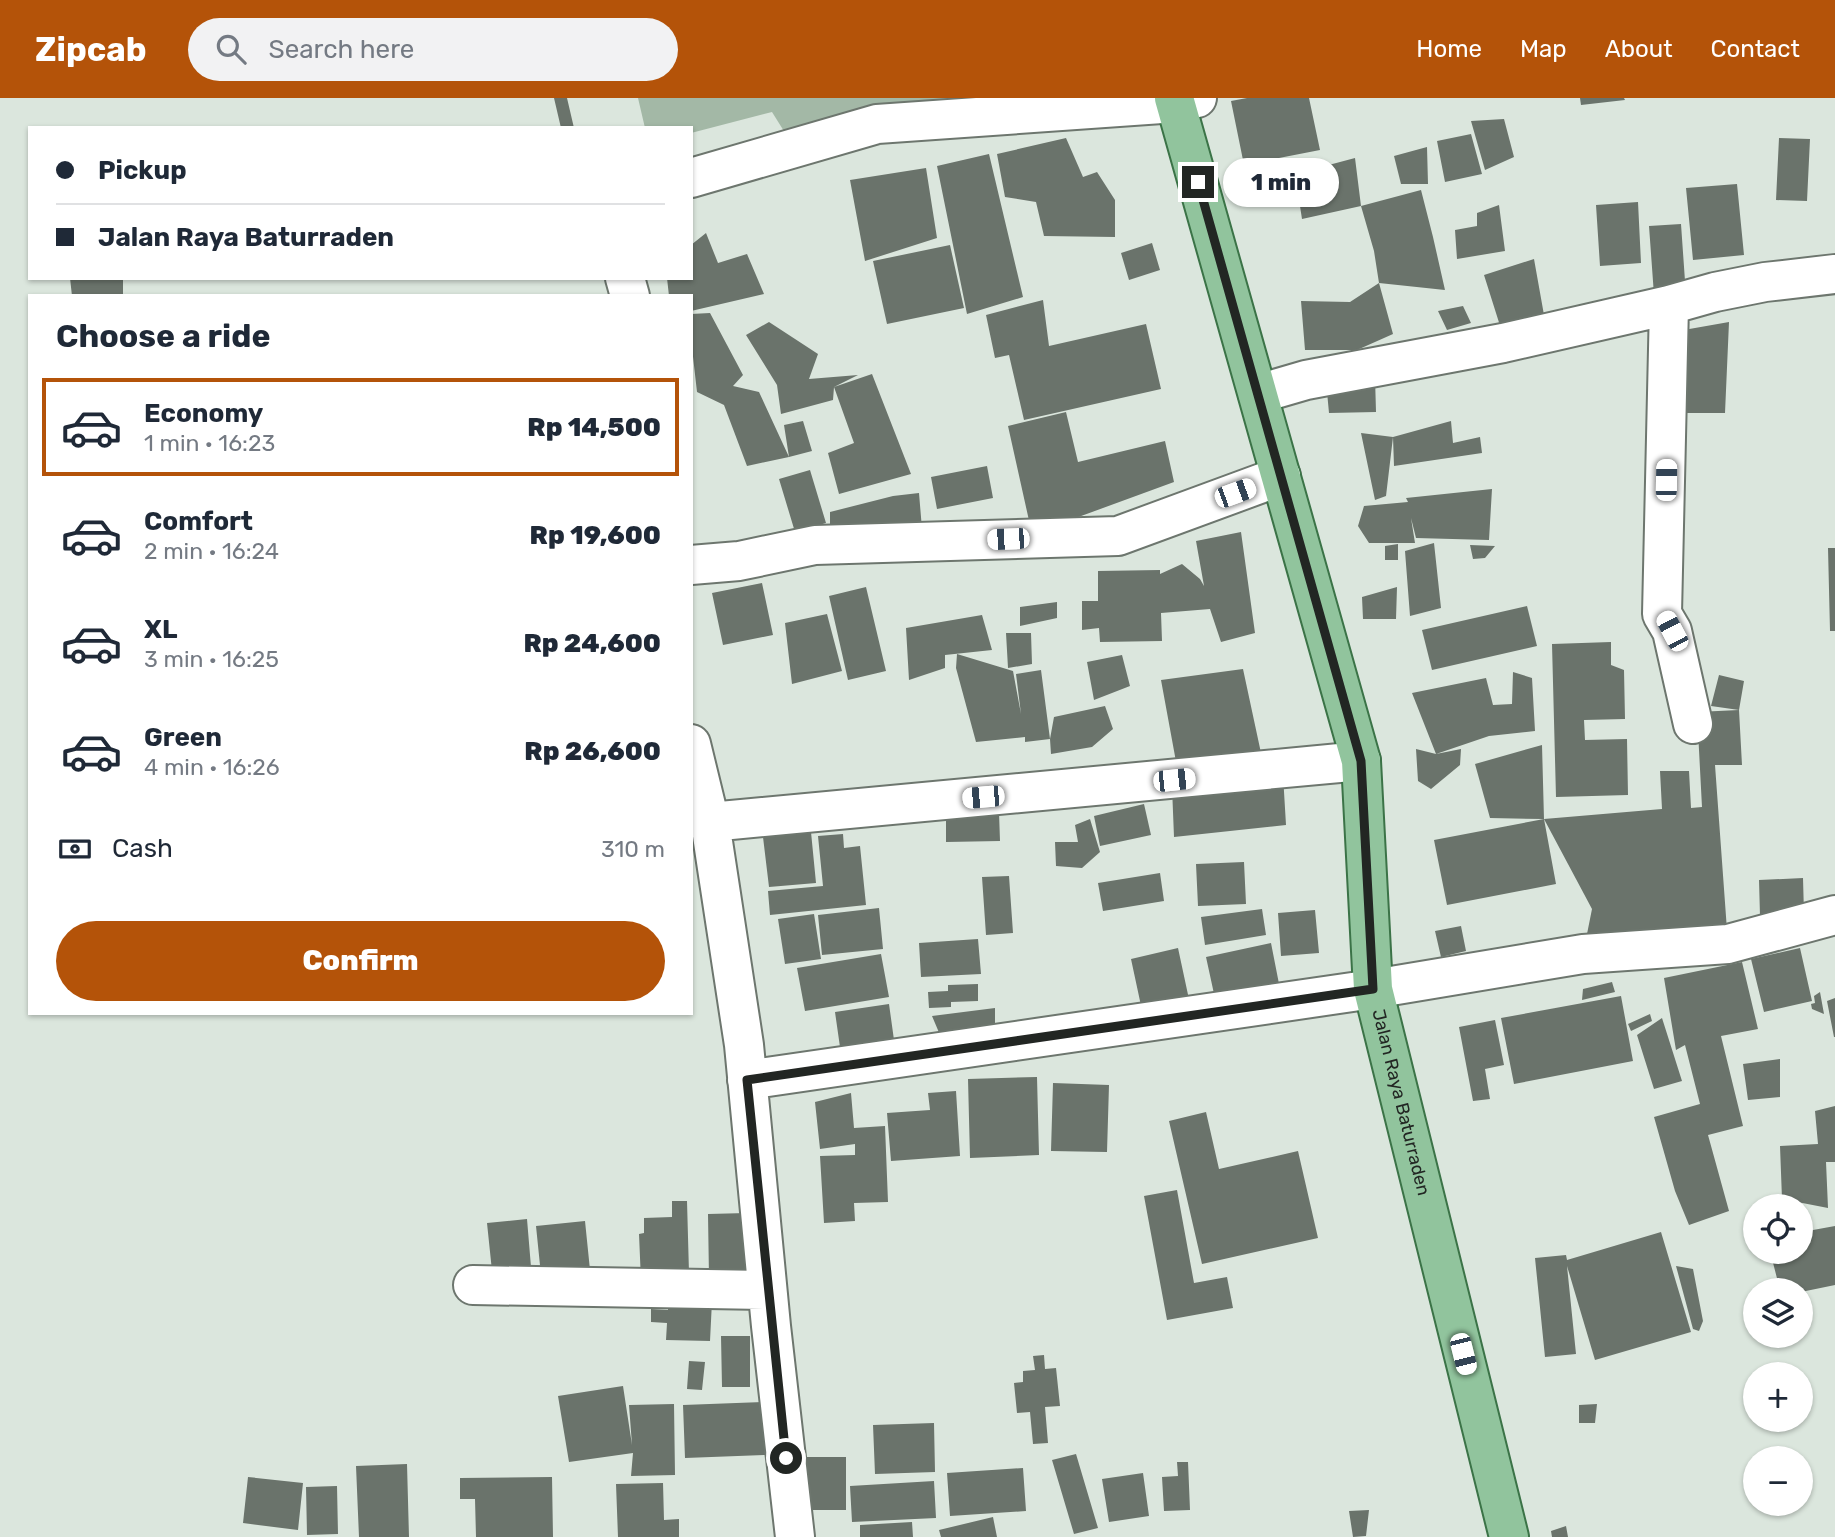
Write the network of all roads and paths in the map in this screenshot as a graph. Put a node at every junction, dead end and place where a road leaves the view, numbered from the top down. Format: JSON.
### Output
{"nodes":[{"id":1,"x":1182,"y":100,"type":"edge"},
{"id":2,"x":693,"y":177,"type":"edge"},
{"id":3,"x":1835,"y":274,"type":"edge"},
{"id":4,"x":1669,"y":305,"type":"junction"},
{"id":5,"x":1258,"y":394,"type":"junction"},
{"id":6,"x":1281,"y":476,"type":"junction"},
{"id":7,"x":693,"y":565,"type":"edge"},
{"id":8,"x":1693,"y":724,"type":"dead end"},
{"id":9,"x":693,"y":752,"type":"edge"},
{"id":10,"x":1361,"y":761,"type":"junction"},
{"id":11,"x":710,"y":822,"type":"junction"},
{"id":12,"x":1835,"y":915,"type":"edge"},
{"id":13,"x":1373,"y":989,"type":"junction"},
{"id":14,"x":747,"y":1080,"type":"junction"},
{"id":15,"x":473,"y":1284,"type":"dead end"},
{"id":16,"x":767,"y":1290,"type":"junction"},
{"id":17,"x":795,"y":1537,"type":"edge"},
{"id":18,"x":1508,"y":1537,"type":"edge"}],
"edges":[{"from":1,"to":2,"type":"street"},
{"from":1,"to":5,"type":"main road","name":"Jalan Raya Baturraden"},
{"from":3,"to":4,"type":"street"},
{"from":4,"to":5,"type":"street"},
{"from":4,"to":8,"type":"street"},
{"from":5,"to":6,"type":"main road","name":"Jalan Raya Baturraden"},
{"from":6,"to":7,"type":"street"},
{"from":6,"to":10,"type":"main road","name":"Jalan Raya Baturraden"},
{"from":9,"to":11,"type":"street"},
{"from":10,"to":11,"type":"street"},
{"from":10,"to":13,"type":"main road","name":"Jalan Raya Baturraden"},
{"from":11,"to":14,"type":"street"},
{"from":12,"to":13,"type":"street"},
{"from":13,"to":14,"type":"street"},
{"from":13,"to":18,"type":"main road","name":"Jalan Raya Baturraden"},
{"from":14,"to":16,"type":"street"},
{"from":15,"to":16,"type":"street"},
{"from":16,"to":17,"type":"street"}]}
